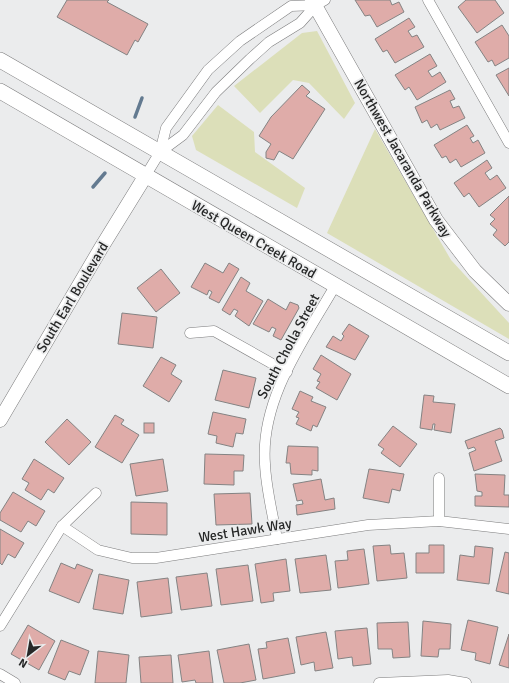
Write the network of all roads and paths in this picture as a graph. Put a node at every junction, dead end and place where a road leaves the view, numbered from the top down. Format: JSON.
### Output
{"nodes":[{"id":1,"x":428,"y":0,"type":"edge"},
{"id":2,"x":318,"y":2,"type":"edge"},
{"id":3,"x":0,"y":60,"type":"edge"},
{"id":4,"x":0,"y":91,"type":"edge"},
{"id":5,"x":509,"y":143,"type":"edge"},
{"id":6,"x":160,"y":152,"type":"junction"},
{"id":7,"x":146,"y":175,"type":"junction"},
{"id":8,"x":335,"y":286,"type":"junction"},
{"id":9,"x":509,"y":304,"type":"edge"},
{"id":10,"x":190,"y":333,"type":"dead end"},
{"id":11,"x":509,"y":353,"type":"edge"},
{"id":12,"x":287,"y":372,"type":"junction"},
{"id":13,"x":509,"y":386,"type":"edge"},
{"id":14,"x":0,"y":420,"type":"edge"},
{"id":15,"x":439,"y":478,"type":"dead end"},
{"id":16,"x":96,"y":493,"type":"dead end"},
{"id":17,"x":439,"y":522,"type":"junction"},
{"id":18,"x":62,"y":526,"type":"junction"},
{"id":19,"x":509,"y":529,"type":"edge"},
{"id":20,"x":277,"y":539,"type":"junction"},
{"id":21,"x":0,"y":626,"type":"edge"},
{"id":22,"x":0,"y":674,"type":"edge"},
{"id":23,"x":15,"y":683,"type":"edge"},
{"id":24,"x":379,"y":683,"type":"edge"},
{"id":25,"x":466,"y":683,"type":"edge"}],
"edges":[{"from":1,"to":5,"type":"street"},
{"from":2,"to":6,"type":"street"},
{"from":2,"to":6,"type":"street"},
{"from":2,"to":9,"type":"street","name":"Northwest Jacaranda Parkway"},
{"from":3,"to":6,"type":"main road","name":"West Queen Creek Road"},
{"from":4,"to":7,"type":"main road","name":"West Queen Creek Road"},
{"from":6,"to":7,"type":"street"},
{"from":6,"to":11,"type":"main road","name":"West Queen Creek Road"},
{"from":7,"to":8,"type":"main road","name":"West Queen Creek Road"},
{"from":7,"to":14,"type":"street","name":"South Earl Boulevard"},
{"from":8,"to":12,"type":"street","name":"South Cholla Street"},
{"from":8,"to":13,"type":"main road","name":"West Queen Creek Road"},
{"from":10,"to":12,"type":"street"},
{"from":12,"to":20,"type":"street","name":"South Cholla Street"},
{"from":15,"to":17,"type":"street"},
{"from":16,"to":18,"type":"street"},
{"from":17,"to":19,"type":"street","name":"West Hawk Way"},
{"from":17,"to":20,"type":"street","name":"West Hawk Way"},
{"from":18,"to":20,"type":"street","name":"West Hawk Way"},
{"from":18,"to":21,"type":"street"},
{"from":22,"to":23,"type":"street"},
{"from":24,"to":25,"type":"street"}]}
